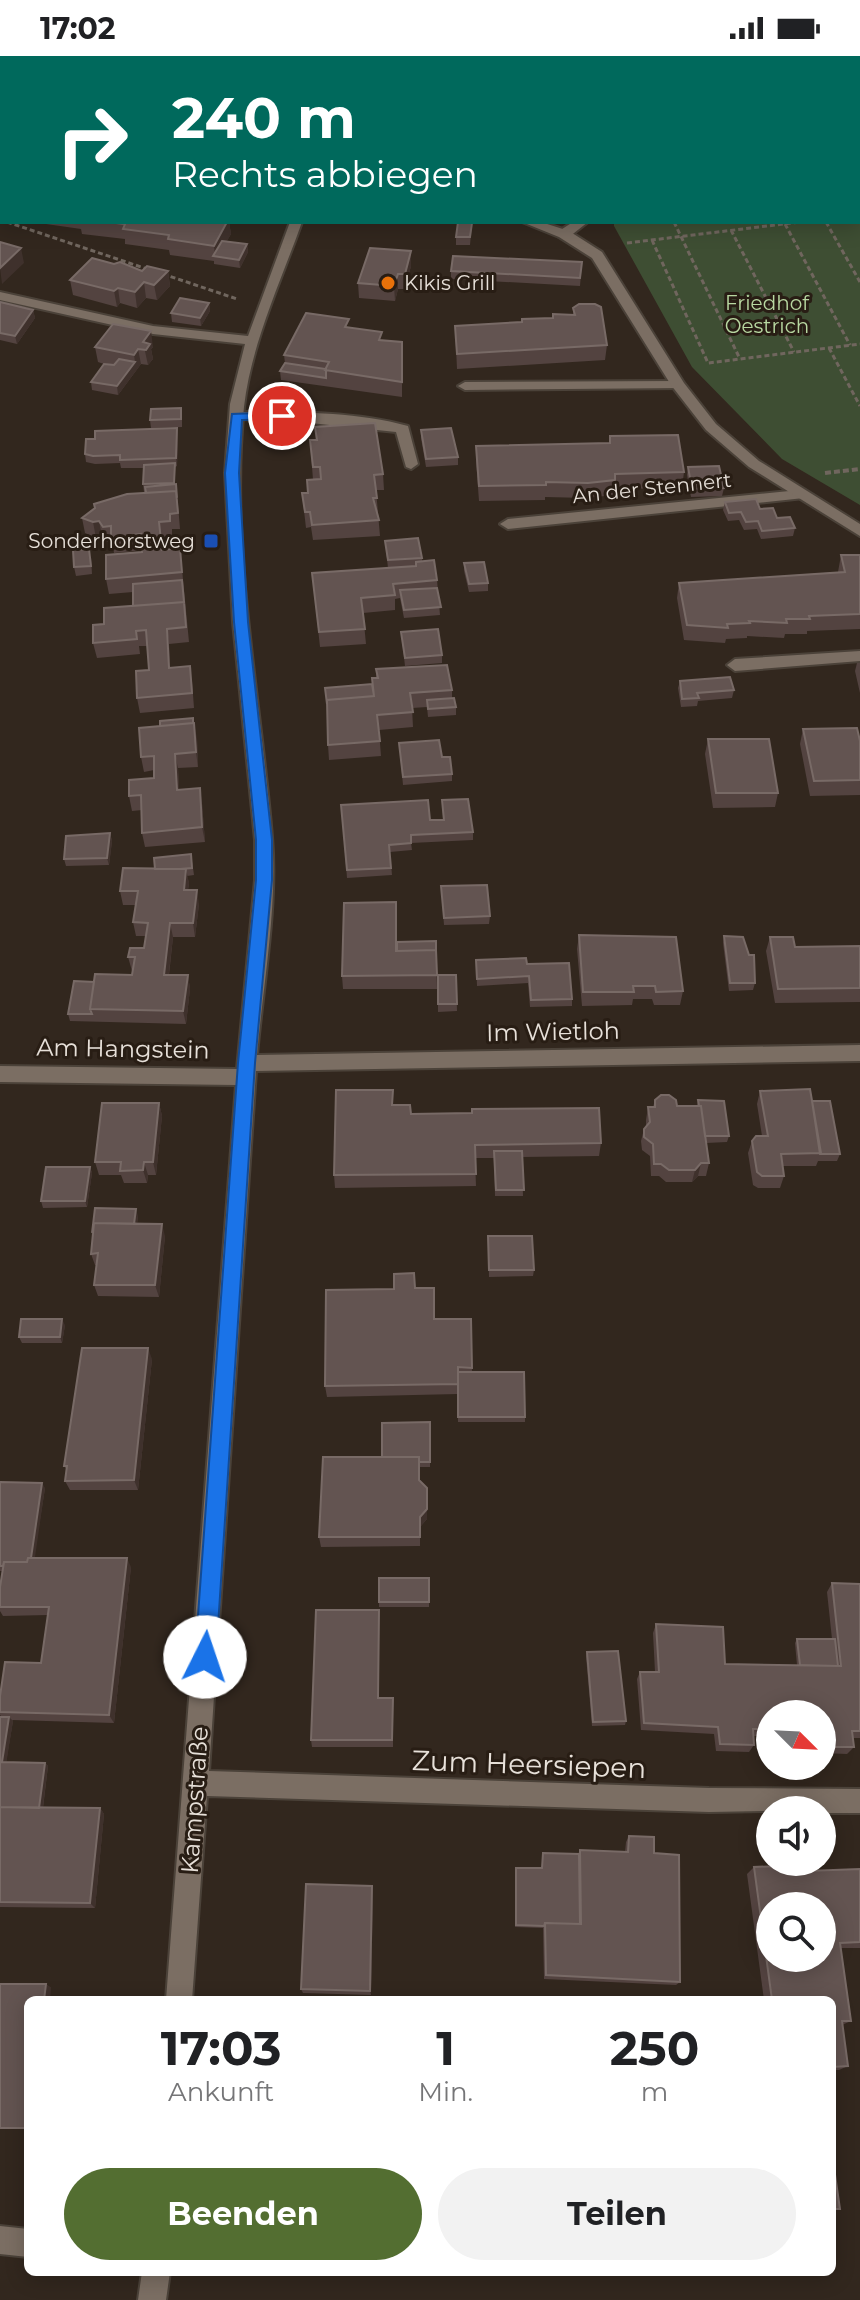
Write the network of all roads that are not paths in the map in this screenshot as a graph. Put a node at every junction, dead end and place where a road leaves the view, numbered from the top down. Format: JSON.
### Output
{"nodes":[{"id":1,"x":295,"y":224,"type":"edge"},
{"id":2,"x":534,"y":224,"type":"edge"},
{"id":3,"x":579,"y":224,"type":"edge"},
{"id":4,"x":564,"y":234,"type":"junction"},
{"id":5,"x":0,"y":296,"type":"edge"},
{"id":6,"x":253,"y":341,"type":"junction"},
{"id":7,"x":678,"y":385,"type":"junction"},
{"id":8,"x":465,"y":386,"type":"dead end"},
{"id":9,"x":236,"y":416,"type":"junction"},
{"id":10,"x":411,"y":464,"type":"dead end"},
{"id":11,"x":799,"y":495,"type":"junction"},
{"id":12,"x":508,"y":524,"type":"dead end"},
{"id":13,"x":860,"y":531,"type":"edge"},
{"id":14,"x":860,"y":656,"type":"edge"},
{"id":15,"x":735,"y":665,"type":"dead end"},
{"id":16,"x":860,"y":1053,"type":"edge"},
{"id":17,"x":246,"y":1070,"type":"junction"},
{"id":18,"x":0,"y":1074,"type":"edge"},
{"id":19,"x":196,"y":1783,"type":"junction"},
{"id":20,"x":860,"y":1801,"type":"edge"},
{"id":21,"x":179,"y":1996,"type":"edge"},
{"id":22,"x":0,"y":2240,"type":"edge"},
{"id":23,"x":24,"y":2243,"type":"edge"},
{"id":24,"x":155,"y":2276,"type":"edge"},
{"id":25,"x":152,"y":2300,"type":"edge"}],
"edges":[{"from":1,"to":6,"type":"street","name":"Kampstraße"},
{"from":2,"to":4,"type":"street","name":"An der Stennert"},
{"from":3,"to":4,"type":"street"},
{"from":4,"to":7,"type":"street","name":"An der Stennert"},
{"from":5,"to":6,"type":"street"},
{"from":6,"to":9,"type":"street","name":"Kampstraße"},
{"from":7,"to":8,"type":"street"},
{"from":7,"to":11,"type":"street","name":"An der Stennert"},
{"from":9,"to":10,"type":"street"},
{"from":9,"to":17,"type":"street","name":"Kampstraße"},
{"from":11,"to":12,"type":"street","name":"An der Stennert"},
{"from":11,"to":13,"type":"street","name":"An der Stennert"},
{"from":14,"to":15,"type":"street"},
{"from":16,"to":17,"type":"street","name":"Im Wietloh"},
{"from":17,"to":18,"type":"street","name":"Am Hangstein"},
{"from":17,"to":19,"type":"street","name":"Kampstraße"},
{"from":19,"to":20,"type":"street","name":"Zum Heersiepen"},
{"from":19,"to":21,"type":"street","name":"Kampstraße"},
{"from":22,"to":23,"type":"street"},
{"from":24,"to":25,"type":"street"}]}
